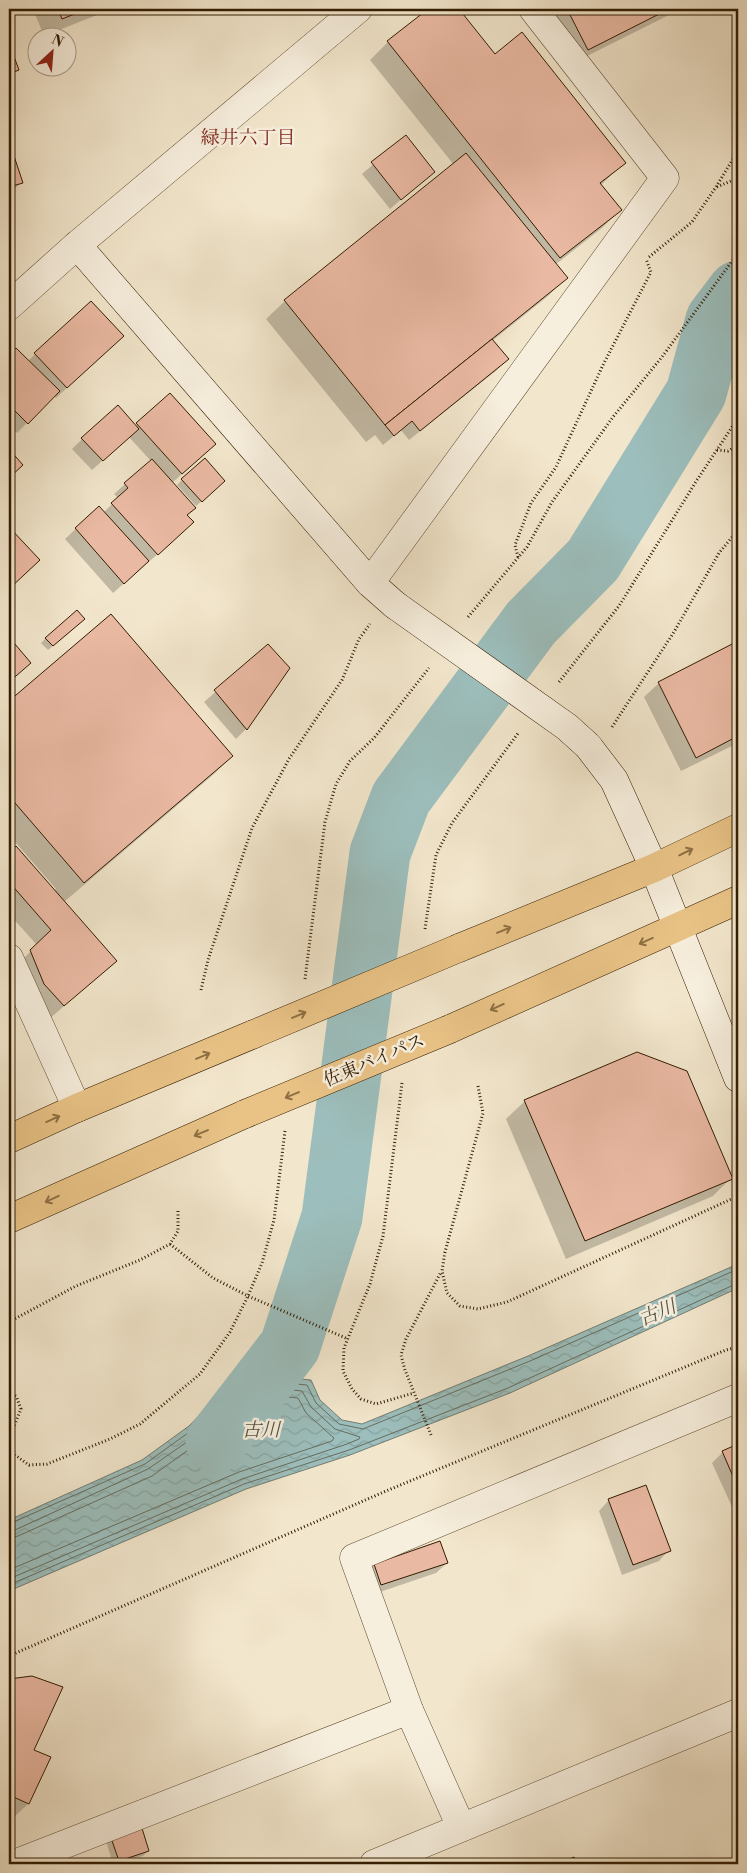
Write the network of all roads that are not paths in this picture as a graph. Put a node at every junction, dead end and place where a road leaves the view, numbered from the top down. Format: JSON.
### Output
{"nodes":[{"id":1,"x":358,"y":9,"type":"edge"},
{"id":2,"x":533,"y":9,"type":"edge"},
{"id":3,"x":77,"y":246,"type":"junction"},
{"id":4,"x":9,"y":306,"type":"edge"},
{"id":5,"x":370,"y":583,"type":"junction"},
{"id":6,"x":738,"y":828,"type":"edge"},
{"id":7,"x":654,"y":868,"type":"junction"},
{"id":8,"x":738,"y":900,"type":"edge"},
{"id":9,"x":678,"y":927,"type":"junction"},
{"id":10,"x":9,"y":958,"type":"edge"},
{"id":11,"x":738,"y":1078,"type":"edge"},
{"id":12,"x":77,"y":1108,"type":"junction"},
{"id":13,"x":9,"y":1139,"type":"edge"},
{"id":14,"x":9,"y":1219,"type":"edge"},
{"id":15,"x":738,"y":1398,"type":"edge"},
{"id":16,"x":408,"y":1710,"type":"junction"},
{"id":17,"x":738,"y":1713,"type":"edge"},
{"id":18,"x":460,"y":1827,"type":"junction"},
{"id":19,"x":14,"y":1864,"type":"edge"},
{"id":20,"x":374,"y":1864,"type":"edge"}],
"edges":[{"from":1,"to":3,"type":"street"},
{"from":2,"to":5,"type":"street"},
{"from":3,"to":4,"type":"street"},
{"from":3,"to":5,"type":"street"},
{"from":5,"to":7,"type":"street","bridge":true},
{"from":7,"to":6,"type":"highway","one_way":true},
{"from":7,"to":9,"type":"street"},
{"from":12,"to":7,"type":"highway","one_way":true,"bridge":true},
{"from":8,"to":9,"type":"highway","name":"佐東バイパス"},
{"from":9,"to":11,"type":"street"},
{"from":9,"to":14,"type":"highway","name":"佐東バイパス","one_way":true,"bridge":true},
{"from":10,"to":12,"type":"street"},
{"from":13,"to":12,"type":"highway","one_way":true},
{"from":15,"to":16,"type":"street"},
{"from":16,"to":18,"type":"street"},
{"from":16,"to":19,"type":"street"},
{"from":17,"to":18,"type":"street"},
{"from":18,"to":20,"type":"street"}]}
